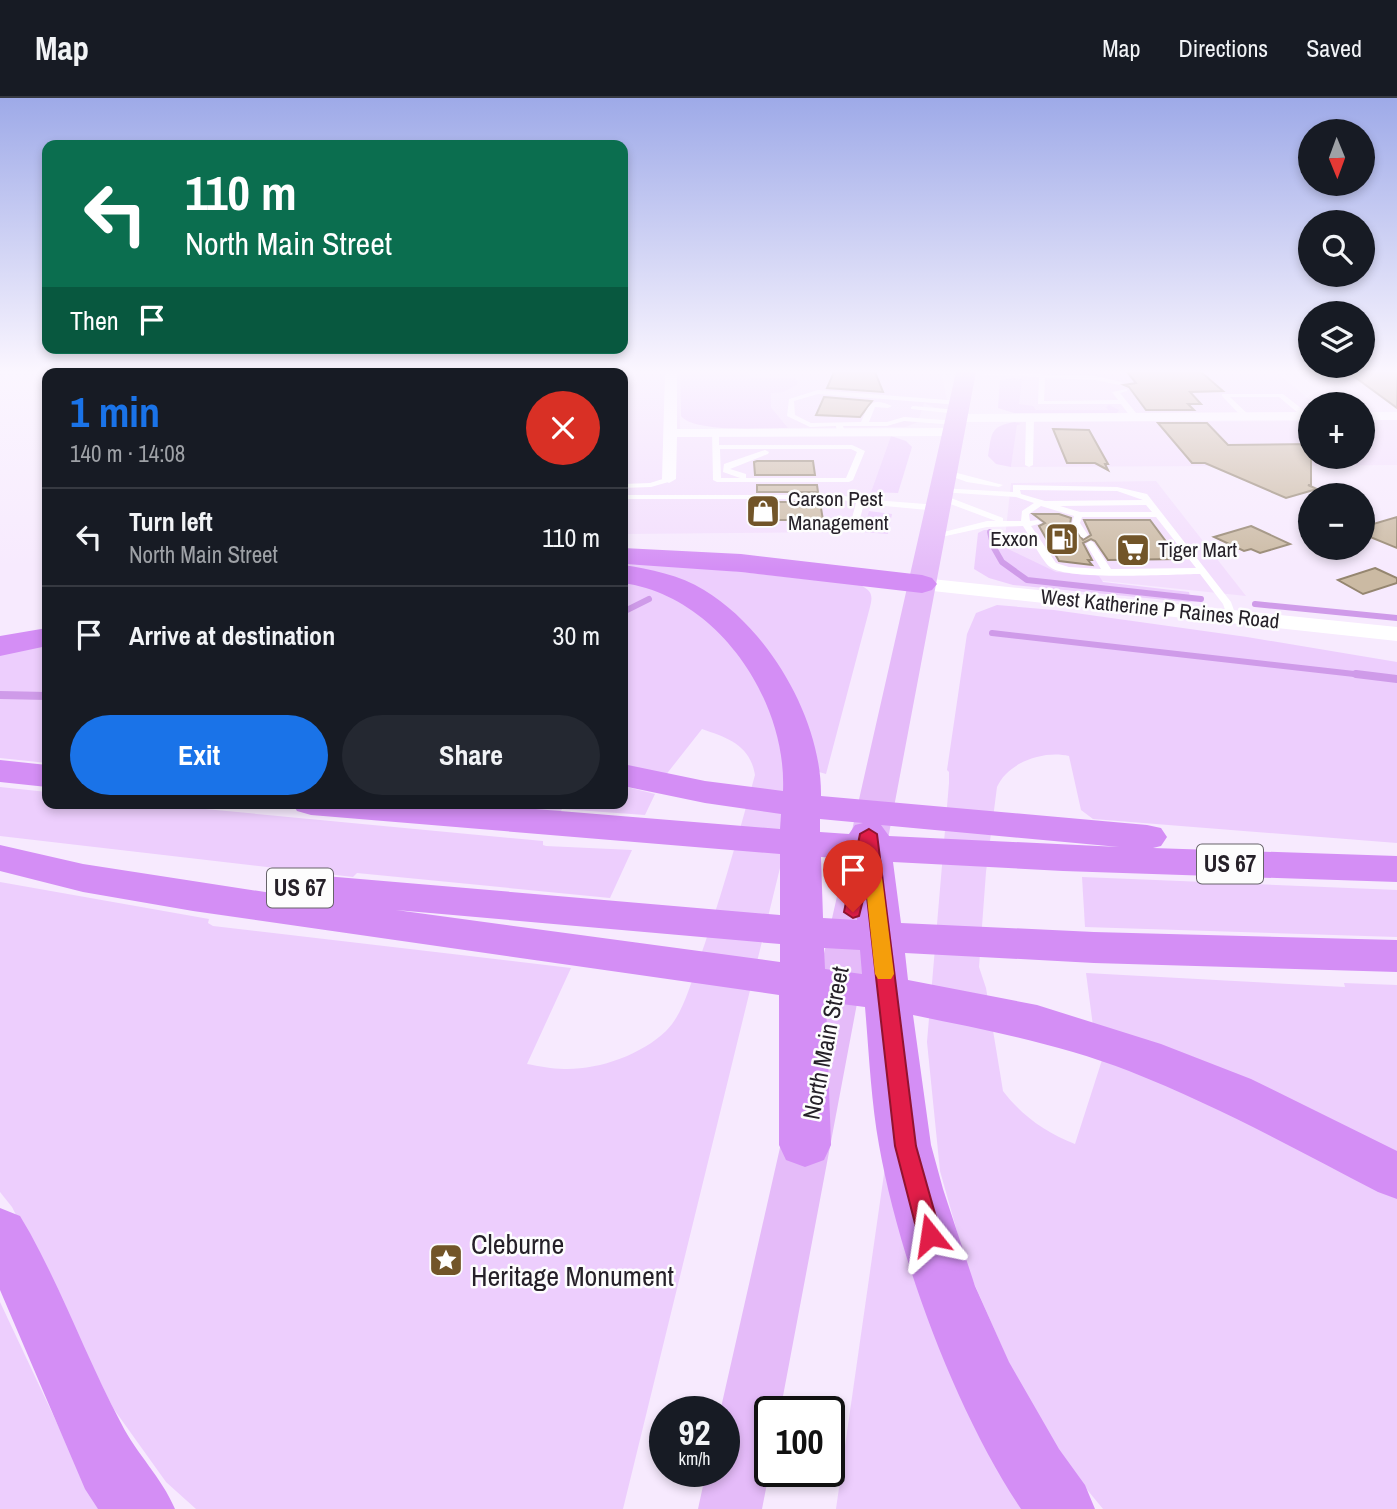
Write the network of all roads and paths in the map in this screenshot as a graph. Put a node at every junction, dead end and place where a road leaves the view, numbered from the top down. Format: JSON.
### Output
{"nodes":[{"id":1,"x":670,"y":438,"type":"edge"},
{"id":2,"x":701,"y":438,"type":"edge"},
{"id":3,"x":739,"y":438,"type":"edge"},
{"id":4,"x":838,"y":438,"type":"edge"},
{"id":5,"x":953,"y":438,"type":"edge"},
{"id":6,"x":1030,"y":438,"type":"edge"},
{"id":7,"x":715,"y":440,"type":"junction"},
{"id":8,"x":824,"y":447,"type":"junction"},
{"id":9,"x":838,"y":447,"type":"junction"},
{"id":10,"x":1029,"y":465,"type":"dead end"},
{"id":11,"x":850,"y":476,"type":"junction"},
{"id":12,"x":669,"y":479,"type":"joint"},
{"id":13,"x":628,"y":485,"type":"edge"},
{"id":14,"x":1017,"y":491,"type":"junction"},
{"id":15,"x":628,"y":497,"type":"edge"},
{"id":16,"x":939,"y":500,"type":"junction"},
{"id":17,"x":861,"y":501,"type":"junction"},
{"id":18,"x":1150,"y":502,"type":"junction"},
{"id":19,"x":1040,"y":504,"type":"junction"},
{"id":20,"x":1159,"y":514,"type":"junction"},
{"id":21,"x":1074,"y":520,"type":"junction"},
{"id":22,"x":1011,"y":523,"type":"junction"},
{"id":23,"x":1038,"y":523,"type":"dead end"},
{"id":24,"x":1026,"y":524,"type":"junction"},
{"id":25,"x":853,"y":529,"type":"dead end"},
{"id":26,"x":1084,"y":535,"type":"dead end"},
{"id":27,"x":1090,"y":544,"type":"dead end"},
{"id":28,"x":1044,"y":555,"type":"junction"},
{"id":29,"x":1055,"y":555,"type":"dead end"},
{"id":30,"x":1085,"y":555,"type":"dead end"},
{"id":31,"x":1097,"y":555,"type":"junction"},
{"id":32,"x":628,"y":556,"type":"edge"},
{"id":33,"x":1203,"y":571,"type":"junction"},
{"id":34,"x":1108,"y":572,"type":"junction"},
{"id":35,"x":628,"y":575,"type":"edge"},
{"id":36,"x":922,"y":584,"type":"junction"},
{"id":37,"x":1231,"y":616,"type":"junction"},
{"id":38,"x":1397,"y":634,"type":"edge"},
{"id":39,"x":42,"y":638,"type":"edge"},
{"id":40,"x":0,"y":646,"type":"edge"},
{"id":41,"x":0,"y":771,"type":"edge"},
{"id":42,"x":42,"y":775,"type":"edge"},
{"id":43,"x":641,"y":780,"type":"edge"},
{"id":44,"x":380,"y":809,"type":"edge"},
{"id":45,"x":869,"y":834,"type":"junction"},
{"id":46,"x":0,"y":856,"type":"edge"},
{"id":47,"x":1397,"y":856,"type":"edge"},
{"id":48,"x":1397,"y":869,"type":"edge"},
{"id":49,"x":1397,"y":956,"type":"edge"},
{"id":50,"x":806,"y":1145,"type":"junction"},
{"id":51,"x":1397,"y":1176,"type":"edge"},
{"id":52,"x":0,"y":1233,"type":"edge"},
{"id":53,"x":141,"y":1509,"type":"edge"},
{"id":54,"x":730,"y":1509,"type":"edge"},
{"id":55,"x":1061,"y":1509,"type":"edge"}],
"edges":[{"from":1,"to":12,"type":"street"},
{"from":2,"to":7,"type":"street"},
{"from":3,"to":7,"type":"street"},
{"from":4,"to":9,"type":"lane"},
{"from":5,"to":16,"type":"main road","name":"North Main Street"},
{"from":6,"to":10,"type":"lane"},
{"from":7,"to":8,"type":"lane"},
{"from":7,"to":11,"type":"lane"},
{"from":8,"to":9,"type":"lane"},
{"from":8,"to":11,"type":"lane"},
{"from":9,"to":11,"type":"lane"},
{"from":12,"to":13,"type":"lane"},
{"from":14,"to":16,"type":"lane"},
{"from":14,"to":16,"type":"lane"},
{"from":14,"to":18,"type":"lane"},
{"from":14,"to":19,"type":"lane"},
{"from":15,"to":17,"type":"lane"},
{"from":16,"to":17,"type":"lane"},
{"from":16,"to":22,"type":"lane"},
{"from":16,"to":22,"type":"lane"},
{"from":16,"to":36,"type":"main road","name":"North Main Street"},
{"from":17,"to":25,"type":"lane"},
{"from":18,"to":19,"type":"lane"},
{"from":18,"to":20,"type":"lane"},
{"from":19,"to":21,"type":"lane"},
{"from":19,"to":24,"type":"lane"},
{"from":20,"to":21,"type":"lane"},
{"from":20,"to":33,"type":"lane"},
{"from":21,"to":26,"type":"lane"},
{"from":22,"to":24,"type":"lane"},
{"from":23,"to":24,"type":"lane"},
{"from":24,"to":28,"type":"lane"},
{"from":27,"to":31,"type":"lane"},
{"from":28,"to":29,"type":"lane"},
{"from":28,"to":34,"type":"lane"},
{"from":30,"to":31,"type":"lane"},
{"from":31,"to":34,"type":"lane"},
{"from":32,"to":36,"type":"highway"},
{"from":33,"to":34,"type":"lane"},
{"from":33,"to":37,"type":"lane"},
{"from":35,"to":50,"type":"highway"},
{"from":36,"to":37,"type":"street","name":"West Katherine P Raines Road"},
{"from":36,"to":45,"type":"main road","name":"North Main Street"},
{"from":37,"to":38,"type":"street","name":"West Katherine P Raines Road"},
{"from":39,"to":40,"type":"highway"},
{"from":41,"to":42,"type":"highway"},
{"from":43,"to":47,"type":"highway"},
{"from":44,"to":48,"type":"highway","number":"US 67"},
{"from":45,"to":50,"type":"main road","name":"North Main Street"},
{"from":45,"to":55,"type":"highway"},
{"from":46,"to":49,"type":"highway","number":"US 67"},
{"from":46,"to":51,"type":"highway"},
{"from":50,"to":54,"type":"main road","name":"North Main Street"},
{"from":52,"to":53,"type":"highway"}]}
